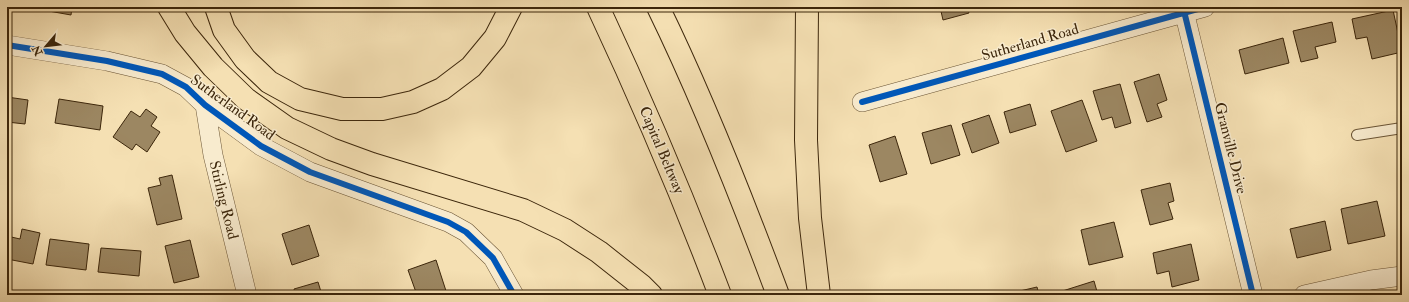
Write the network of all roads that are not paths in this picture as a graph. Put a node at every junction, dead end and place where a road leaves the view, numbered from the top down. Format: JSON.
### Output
{"nodes":[{"id":1,"x":169,"y":7,"type":"edge"},
{"id":2,"x":216,"y":7,"type":"edge"},
{"id":3,"x":511,"y":7,"type":"edge"},
{"id":4,"x":598,"y":7,"type":"edge"},
{"id":5,"x":658,"y":7,"type":"edge"},
{"id":6,"x":807,"y":7,"type":"edge"},
{"id":7,"x":1205,"y":7,"type":"edge"},
{"id":8,"x":1184,"y":10,"type":"edge"},
{"id":9,"x":7,"y":45,"type":"edge"},
{"id":10,"x":862,"y":102,"type":"dead end"},
{"id":11,"x":205,"y":105,"type":"junction"},
{"id":12,"x":1402,"y":128,"type":"edge"},
{"id":13,"x":1357,"y":136,"type":"dead end"},
{"id":14,"x":1402,"y":276,"type":"edge"},
{"id":15,"x":247,"y":295,"type":"edge"},
{"id":16,"x":514,"y":295,"type":"edge"},
{"id":17,"x":651,"y":295,"type":"edge"},
{"id":18,"x":720,"y":295,"type":"edge"},
{"id":19,"x":778,"y":295,"type":"edge"},
{"id":20,"x":819,"y":295,"type":"edge"},
{"id":21,"x":1253,"y":295,"type":"edge"},
{"id":22,"x":1304,"y":295,"type":"edge"}],
"edges":[{"from":1,"to":17,"type":"highway"},
{"from":2,"to":3,"type":"highway"},
{"from":4,"to":18,"type":"highway","name":"Capital Beltway"},
{"from":5,"to":19,"type":"highway"},
{"from":6,"to":20,"type":"highway"},
{"from":7,"to":8,"type":"street","name":"Sutherland Road"},
{"from":8,"to":10,"type":"street","name":"Sutherland Road"},
{"from":8,"to":21,"type":"street","name":"Granville Drive"},
{"from":9,"to":11,"type":"street","name":"Sutherland Road"},
{"from":11,"to":15,"type":"street","name":"Stirling Road"},
{"from":11,"to":16,"type":"street","name":"Sutherland Road"},
{"from":12,"to":13,"type":"lane"},
{"from":14,"to":22,"type":"street"}]}
